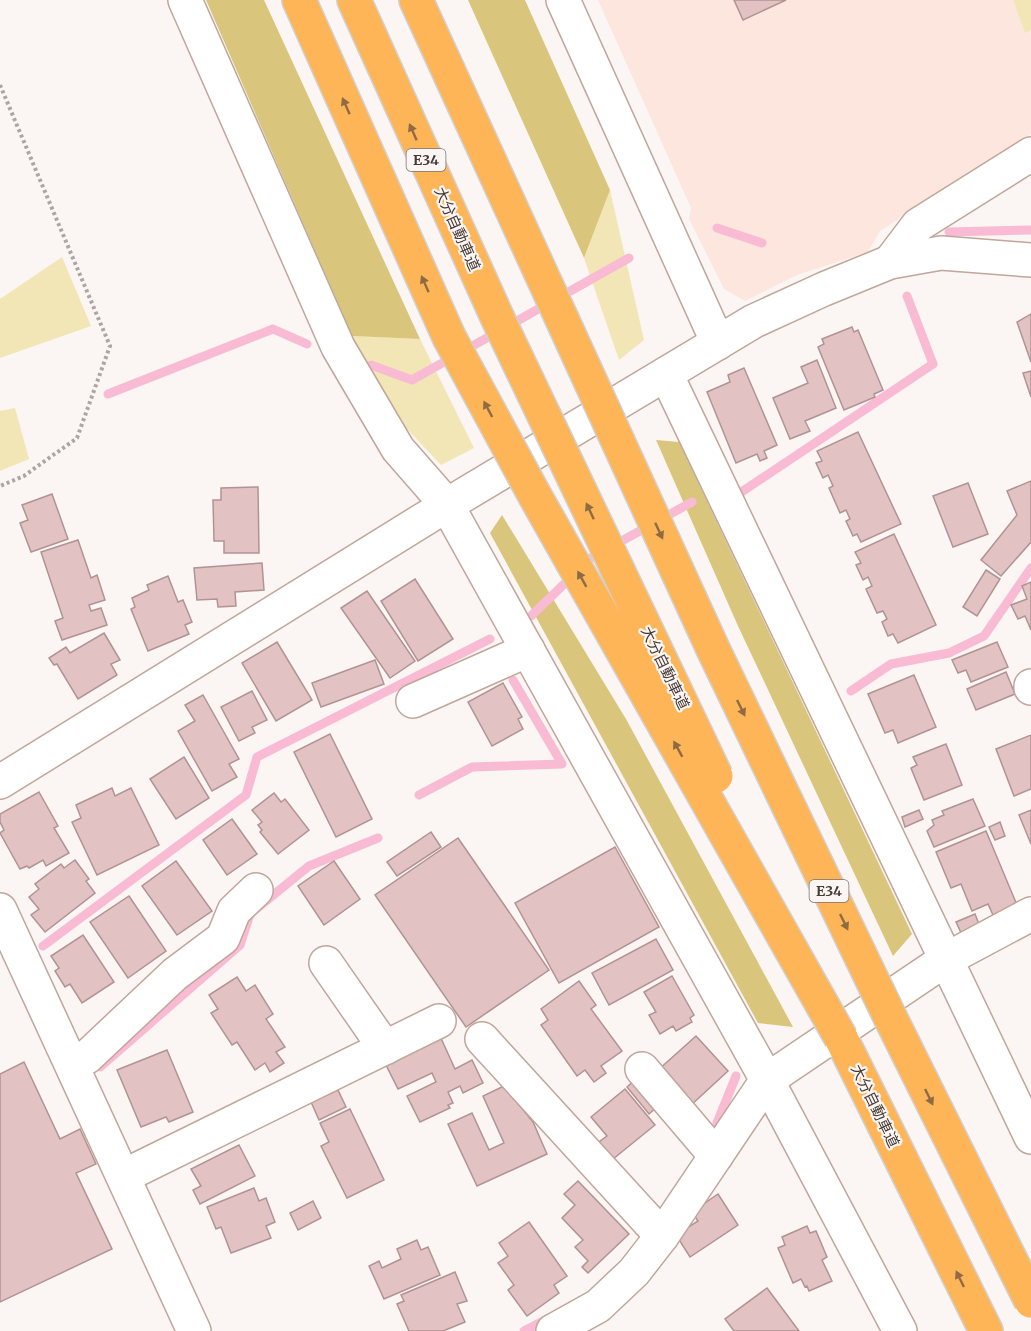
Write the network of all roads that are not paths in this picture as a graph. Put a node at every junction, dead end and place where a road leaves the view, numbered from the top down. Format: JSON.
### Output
{"nodes":[{"id":1,"x":185,"y":0,"type":"edge"},
{"id":2,"x":298,"y":0,"type":"edge"},
{"id":3,"x":354,"y":0,"type":"edge"},
{"id":4,"x":416,"y":0,"type":"edge"},
{"id":5,"x":439,"y":0,"type":"edge"},
{"id":6,"x":563,"y":0,"type":"edge"},
{"id":7,"x":1031,"y":154,"type":"edge"},
{"id":8,"x":1031,"y":260,"type":"edge"},
{"id":9,"x":890,"y":262,"type":"junction"},
{"id":10,"x":556,"y":289,"type":"junction"},
{"id":11,"x":718,"y":343,"type":"junction"},
{"id":12,"x":666,"y":374,"type":"junction"},
{"id":13,"x":447,"y":505,"type":"junction"},
{"id":14,"x":528,"y":650,"type":"junction"},
{"id":15,"x":412,"y":701,"type":"dead end"},
{"id":16,"x":0,"y":782,"type":"edge"},
{"id":17,"x":256,"y":890,"type":"dead end"},
{"id":18,"x":0,"y":910,"type":"edge"},
{"id":19,"x":1031,"y":914,"type":"edge"},
{"id":20,"x":945,"y":960,"type":"junction"},
{"id":21,"x":326,"y":963,"type":"dead end"},
{"id":22,"x":971,"y":1014,"type":"junction"},
{"id":23,"x":439,"y":1021,"type":"dead end"},
{"id":24,"x":841,"y":1038,"type":"junction"},
{"id":25,"x":482,"y":1039,"type":"dead end"},
{"id":26,"x":385,"y":1048,"type":"junction"},
{"id":27,"x":73,"y":1064,"type":"junction"},
{"id":28,"x":642,"y":1069,"type":"dead end"},
{"id":29,"x":1029,"y":1079,"type":"edge"},
{"id":30,"x":767,"y":1080,"type":"junction"},
{"id":31,"x":1031,"y":1137,"type":"edge"},
{"id":32,"x":716,"y":1156,"type":"junction"},
{"id":33,"x":124,"y":1176,"type":"junction"},
{"id":34,"x":662,"y":1236,"type":"junction"},
{"id":35,"x":1031,"y":1302,"type":"edge"},
{"id":36,"x":194,"y":1331,"type":"edge"},
{"id":37,"x":553,"y":1331,"type":"edge"},
{"id":38,"x":900,"y":1331,"type":"edge"},
{"id":39,"x":986,"y":1331,"type":"edge"}],
"edges":[{"from":1,"to":13,"type":"street"},
{"from":24,"to":2,"type":"highway","one_way":true,"bridge":true},
{"from":24,"to":3,"type":"highway","name":"大分自動車道","number":"E34","one_way":true,"bridge":true},
{"from":4,"to":10,"type":"highway","number":"E34"},
{"from":5,"to":10,"type":"highway"},
{"from":6,"to":11,"type":"street"},
{"from":7,"to":9,"type":"street"},
{"from":8,"to":9,"type":"street"},
{"from":9,"to":11,"type":"street"},
{"from":10,"to":35,"type":"highway","number":"E34","one_way":true,"bridge":true},
{"from":11,"to":12,"type":"street"},
{"from":12,"to":13,"type":"street"},
{"from":12,"to":20,"type":"street"},
{"from":13,"to":14,"type":"street"},
{"from":13,"to":16,"type":"street"},
{"from":14,"to":15,"type":"street"},
{"from":14,"to":30,"type":"street"},
{"from":17,"to":27,"type":"street"},
{"from":18,"to":27,"type":"street"},
{"from":19,"to":20,"type":"street"},
{"from":20,"to":22,"type":"street"},
{"from":20,"to":30,"type":"street"},
{"from":21,"to":26,"type":"street"},
{"from":22,"to":29,"type":"street"},
{"from":22,"to":31,"type":"street"},
{"from":23,"to":26,"type":"street"},
{"from":39,"to":24,"type":"highway","name":"大分自動車道","number":"E34","one_way":true},
{"from":25,"to":34,"type":"street"},
{"from":26,"to":33,"type":"street"},
{"from":27,"to":33,"type":"street"},
{"from":28,"to":32,"type":"street"},
{"from":30,"to":32,"type":"street"},
{"from":30,"to":38,"type":"street"},
{"from":32,"to":34,"type":"street"},
{"from":33,"to":36,"type":"street"},
{"from":34,"to":37,"type":"street"}]}
